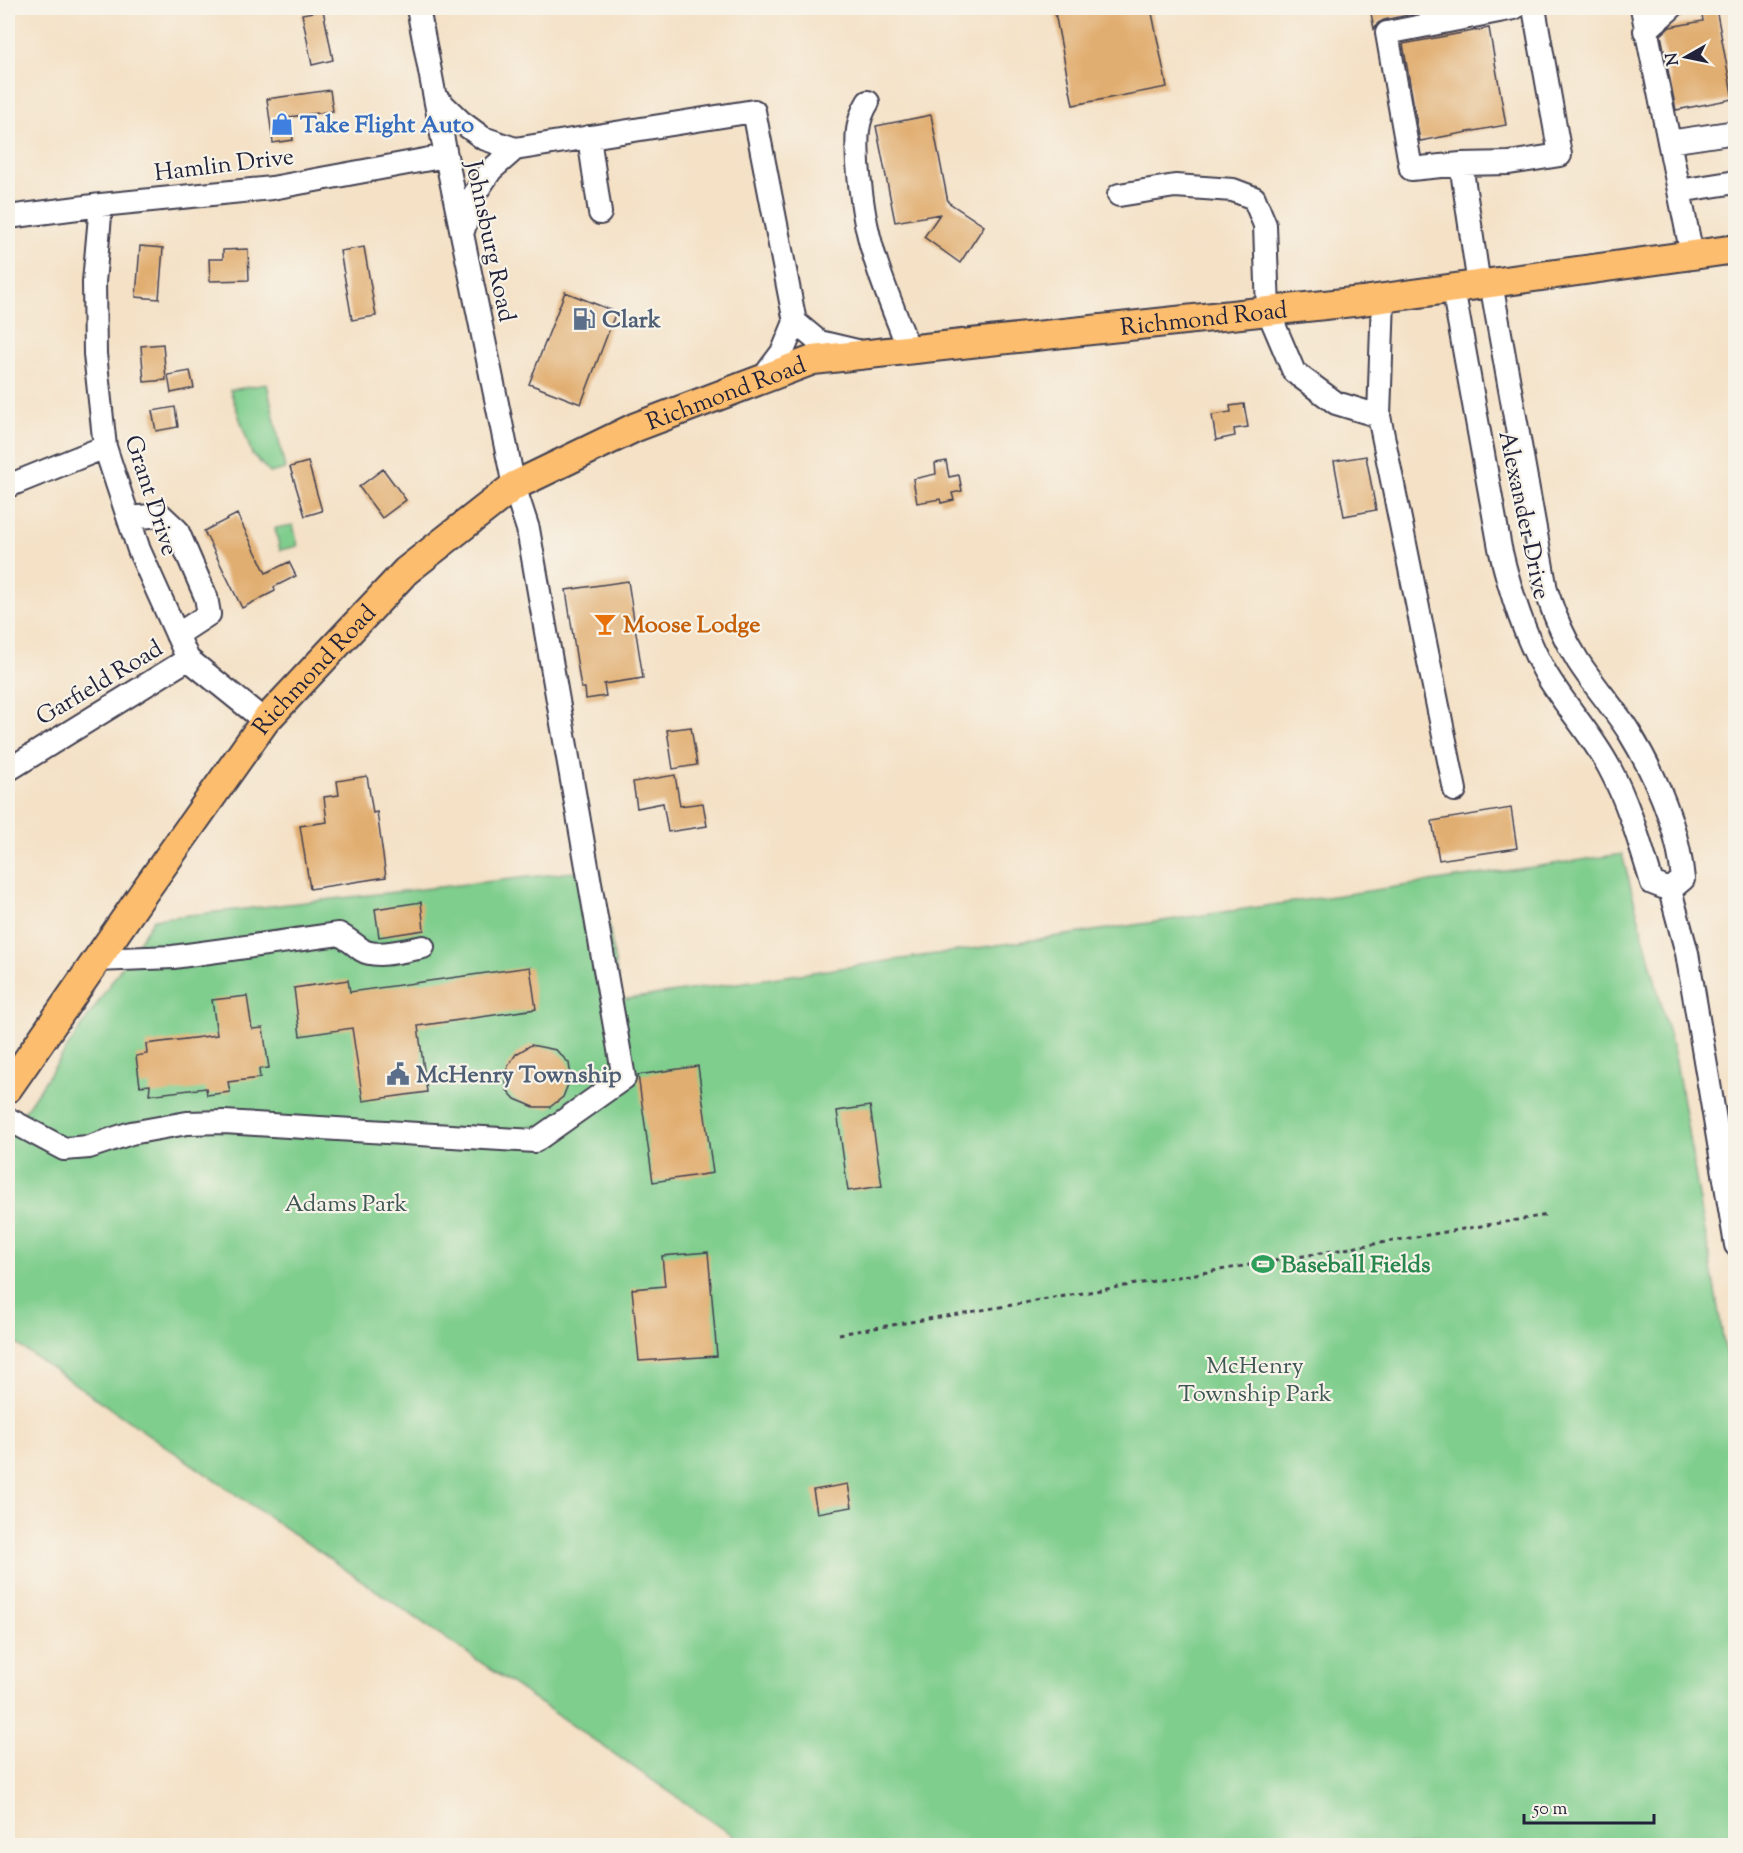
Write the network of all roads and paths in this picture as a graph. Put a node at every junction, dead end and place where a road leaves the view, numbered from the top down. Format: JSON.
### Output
{"nodes":[{"id":1,"x":418,"y":8,"type":"edge"},
{"id":2,"x":1514,"y":8,"type":"edge"},
{"id":3,"x":1534,"y":8,"type":"edge"},
{"id":4,"x":1642,"y":8,"type":"edge"},
{"id":5,"x":1671,"y":8,"type":"edge"},
{"id":6,"x":1646,"y":31,"type":"junction"},
{"id":7,"x":435,"y":97,"type":"junction"},
{"id":8,"x":868,"y":102,"type":"dead end"},
{"id":9,"x":1736,"y":132,"type":"edge"},
{"id":10,"x":589,"y":137,"type":"junction"},
{"id":11,"x":1669,"y":141,"type":"junction"},
{"id":12,"x":515,"y":149,"type":"junction"},
{"id":13,"x":446,"y":156,"type":"junction"},
{"id":14,"x":1461,"y":164,"type":"junction"},
{"id":15,"x":1736,"y":182,"type":"edge"},
{"id":16,"x":1679,"y":191,"type":"junction"},
{"id":17,"x":1119,"y":195,"type":"dead end"},
{"id":18,"x":101,"y":205,"type":"junction"},
{"id":19,"x":600,"y":213,"type":"dead end"},
{"id":20,"x":8,"y":217,"type":"edge"},
{"id":21,"x":462,"y":233,"type":"junction"},
{"id":22,"x":1736,"y":249,"type":"edge"},
{"id":23,"x":1692,"y":255,"type":"junction"},
{"id":24,"x":1474,"y":285,"type":"junction"},
{"id":25,"x":1383,"y":298,"type":"junction"},
{"id":26,"x":1268,"y":312,"type":"junction"},
{"id":27,"x":795,"y":322,"type":"junction"},
{"id":28,"x":909,"y":350,"type":"junction"},
{"id":29,"x":868,"y":354,"type":"junction"},
{"id":30,"x":762,"y":379,"type":"junction"},
{"id":31,"x":1379,"y":416,"type":"junction"},
{"id":32,"x":105,"y":447,"type":"junction"},
{"id":33,"x":8,"y":486,"type":"edge"},
{"id":34,"x":514,"y":486,"type":"junction"},
{"id":35,"x":129,"y":518,"type":"junction"},
{"id":36,"x":1536,"y":535,"type":"junction"},
{"id":37,"x":1499,"y":541,"type":"junction"},
{"id":38,"x":177,"y":635,"type":"junction"},
{"id":39,"x":188,"y":659,"type":"junction"},
{"id":40,"x":265,"y":722,"type":"junction"},
{"id":41,"x":8,"y":770,"type":"edge"},
{"id":42,"x":1455,"y":790,"type":"dead end"},
{"id":43,"x":1670,"y":890,"type":"junction"},
{"id":44,"x":423,"y":947,"type":"dead end"},
{"id":45,"x":96,"y":960,"type":"junction"},
{"id":46,"x":8,"y":1088,"type":"edge"},
{"id":47,"x":8,"y":1119,"type":"edge"},
{"id":48,"x":1726,"y":1136,"type":"edge"},
{"id":49,"x":1547,"y":1215,"type":"dead end"},
{"id":50,"x":1736,"y":1245,"type":"edge"},
{"id":51,"x":839,"y":1334,"type":"dead end"}],
"edges":[{"from":1,"to":7,"type":"street","name":"Johnsburg Road"},
{"from":2,"to":14,"type":"street"},
{"from":3,"to":14,"type":"street"},
{"from":4,"to":6,"type":"street"},
{"from":5,"to":6,"type":"street"},
{"from":6,"to":11,"type":"street"},
{"from":7,"to":12,"type":"street"},
{"from":7,"to":13,"type":"street","name":"Johnsburg Road"},
{"from":8,"to":28,"type":"street"},
{"from":9,"to":11,"type":"street"},
{"from":10,"to":12,"type":"street"},
{"from":10,"to":19,"type":"street"},
{"from":10,"to":27,"type":"street"},
{"from":11,"to":16,"type":"street"},
{"from":12,"to":21,"type":"street"},
{"from":13,"to":18,"type":"street","name":"Hamlin Drive"},
{"from":13,"to":21,"type":"street","name":"Johnsburg Road"},
{"from":14,"to":24,"type":"street"},
{"from":15,"to":16,"type":"street"},
{"from":16,"to":23,"type":"street"},
{"from":17,"to":26,"type":"street"},
{"from":18,"to":20,"type":"street","name":"Hamlin Drive"},
{"from":18,"to":32,"type":"street","name":"Grant Drive"},
{"from":21,"to":34,"type":"street","name":"Johnsburg Road"},
{"from":22,"to":23,"type":"main road","name":"Richmond Road"},
{"from":23,"to":24,"type":"main road","name":"Richmond Road"},
{"from":24,"to":25,"type":"main road","name":"Richmond Road"},
{"from":24,"to":36,"type":"street","name":"Alexander Drive"},
{"from":24,"to":37,"type":"street","name":"Alexander Drive"},
{"from":25,"to":26,"type":"main road","name":"Richmond Road"},
{"from":25,"to":31,"type":"street"},
{"from":26,"to":28,"type":"main road","name":"Richmond Road"},
{"from":26,"to":31,"type":"street"},
{"from":27,"to":29,"type":"street"},
{"from":27,"to":30,"type":"street"},
{"from":28,"to":29,"type":"main road","name":"Richmond Road"},
{"from":29,"to":30,"type":"main road","name":"Richmond Road"},
{"from":30,"to":34,"type":"main road","name":"Richmond Road"},
{"from":31,"to":42,"type":"street"},
{"from":32,"to":33,"type":"street"},
{"from":32,"to":35,"type":"street","name":"Grant Drive"},
{"from":34,"to":40,"type":"main road","name":"Richmond Road"},
{"from":34,"to":47,"type":"street","name":"Johnsburg Road"},
{"from":35,"to":38,"type":"street","name":"Grant Drive"},
{"from":35,"to":38,"type":"street"},
{"from":36,"to":37,"type":"street"},
{"from":36,"to":43,"type":"street","name":"Alexander Drive"},
{"from":37,"to":43,"type":"street","name":"Alexander Drive"},
{"from":38,"to":39,"type":"street","name":"Grant Drive"},
{"from":39,"to":40,"type":"street","name":"Grant Drive"},
{"from":39,"to":41,"type":"street","name":"Garfield Road"},
{"from":40,"to":45,"type":"main road","name":"Richmond Road"},
{"from":43,"to":48,"type":"street"},
{"from":44,"to":45,"type":"street"},
{"from":45,"to":46,"type":"main road","name":"Richmond Road"},
{"from":48,"to":50,"type":"street"},
{"from":49,"to":51,"type":"path"}]}
